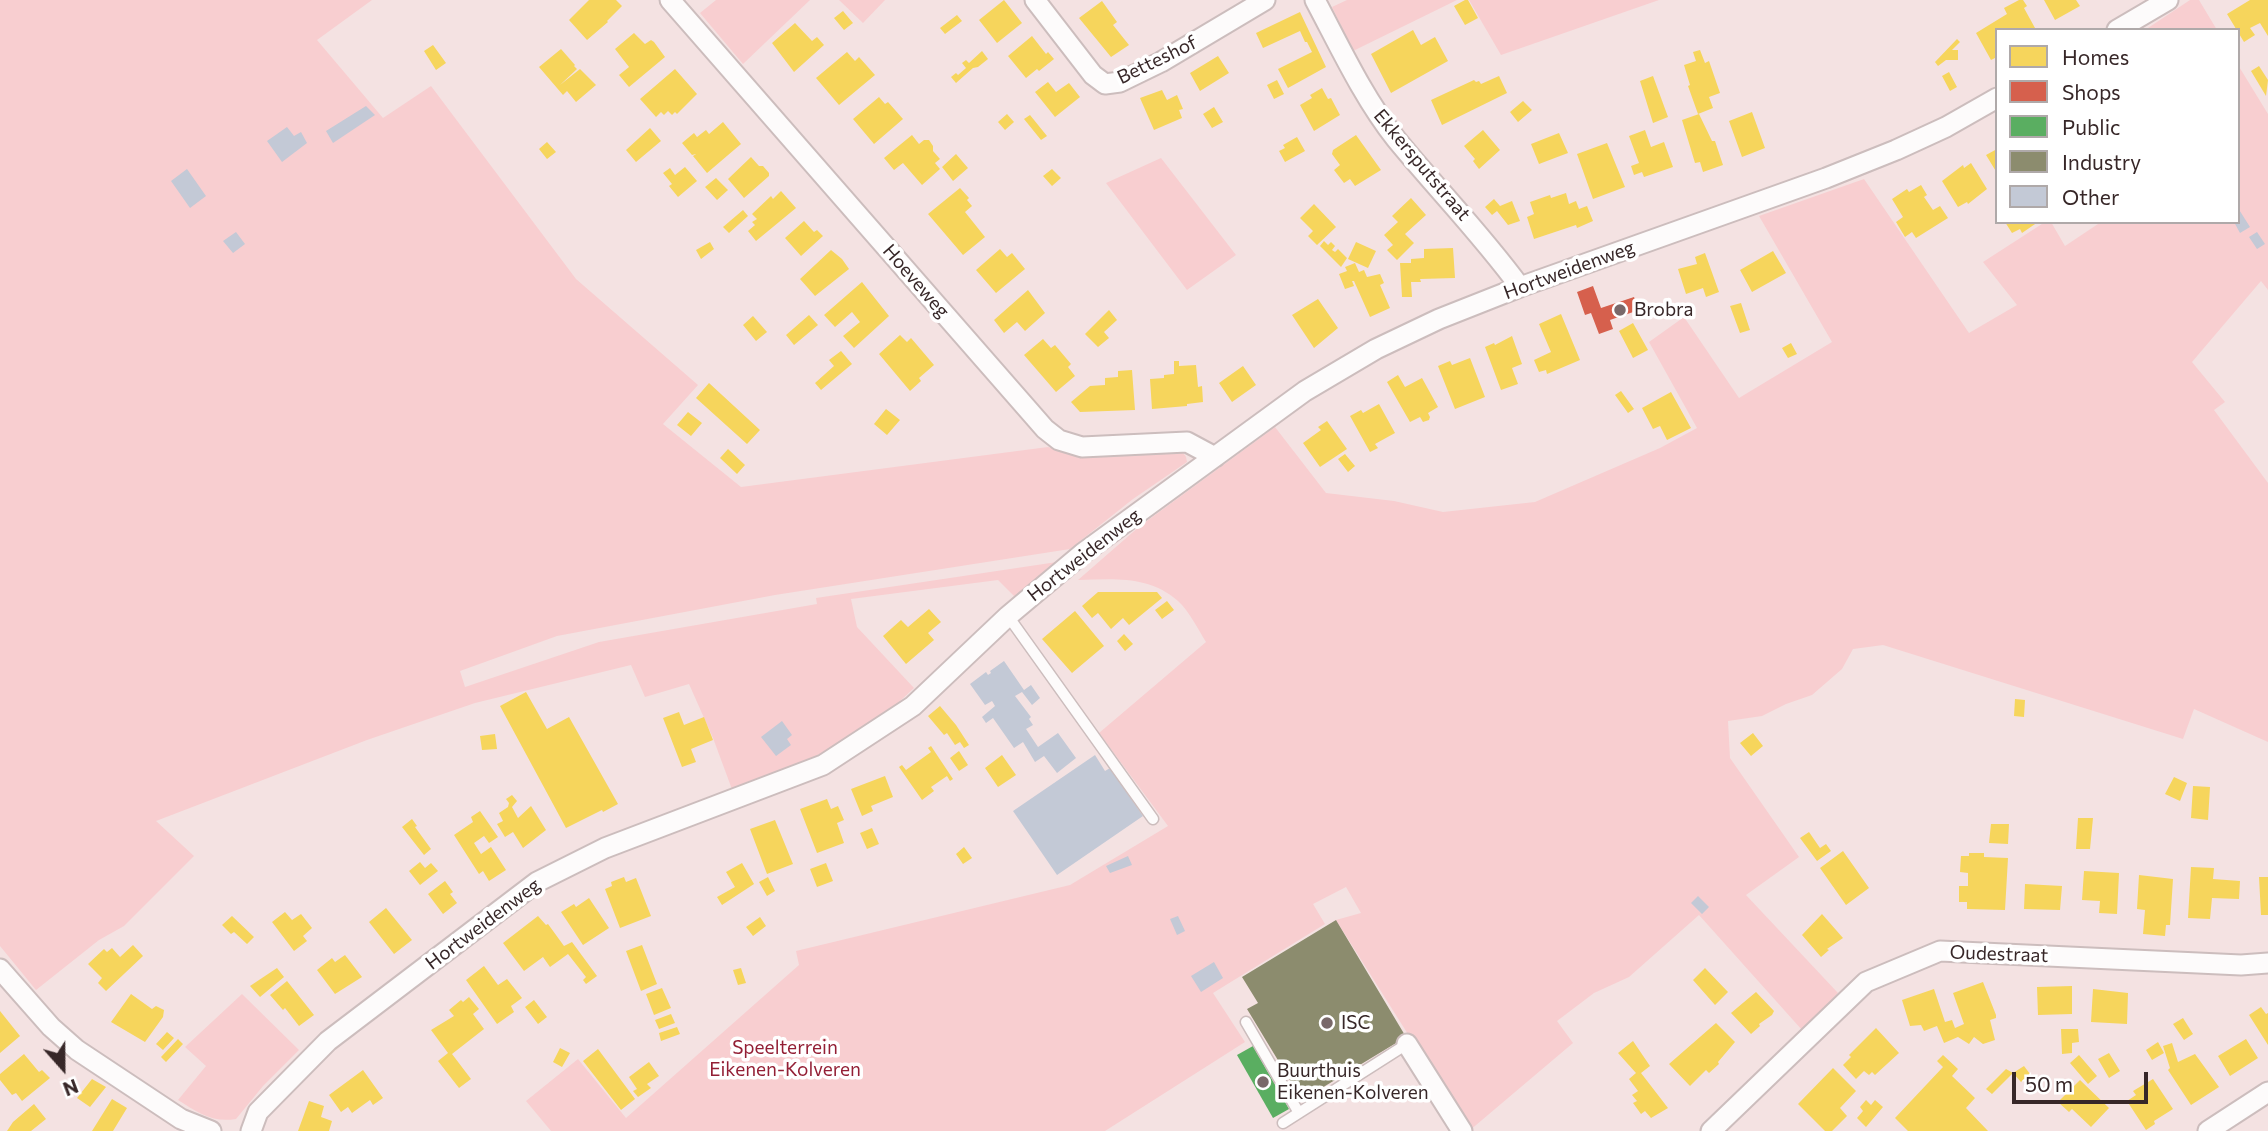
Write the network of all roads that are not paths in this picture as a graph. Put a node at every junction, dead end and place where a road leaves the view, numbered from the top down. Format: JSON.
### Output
{"nodes":[{"id":1,"x":670,"y":0,"type":"edge"},
{"id":2,"x":1035,"y":0,"type":"edge"},
{"id":3,"x":1265,"y":0,"type":"edge"},
{"id":4,"x":1315,"y":0,"type":"edge"},
{"id":5,"x":2168,"y":0,"type":"edge"},
{"id":6,"x":2121,"y":28,"type":"edge"},
{"id":7,"x":1995,"y":100,"type":"edge"},
{"id":8,"x":1520,"y":287,"type":"junction"},
{"id":9,"x":1215,"y":457,"type":"junction"},
{"id":10,"x":1008,"y":617,"type":"junction"},
{"id":11,"x":1153,"y":819,"type":"dead end"},
{"id":12,"x":2268,"y":963,"type":"edge"},
{"id":13,"x":0,"y":969,"type":"edge"},
{"id":14,"x":1246,"y":1022,"type":"dead end"},
{"id":15,"x":1407,"y":1044,"type":"joint"},
{"id":16,"x":2268,"y":1092,"type":"edge"},
{"id":17,"x":1299,"y":1113,"type":"junction"},
{"id":18,"x":1283,"y":1123,"type":"dead end"},
{"id":19,"x":211,"y":1131,"type":"edge"},
{"id":20,"x":251,"y":1131,"type":"edge"},
{"id":21,"x":1462,"y":1131,"type":"edge"},
{"id":22,"x":1711,"y":1131,"type":"edge"},
{"id":23,"x":2208,"y":1131,"type":"edge"}],
"edges":[{"from":1,"to":9,"type":"street","name":"Hoeveweg"},
{"from":2,"to":3,"type":"street","name":"Betteshof"},
{"from":4,"to":8,"type":"street","name":"Ekkersputstraat"},
{"from":5,"to":6,"type":"street"},
{"from":7,"to":8,"type":"street","name":"Hortweidenweg"},
{"from":8,"to":9,"type":"street","name":"Hortweidenweg"},
{"from":9,"to":10,"type":"street","name":"Hortweidenweg"},
{"from":10,"to":11,"type":"lane"},
{"from":10,"to":20,"type":"street","name":"Hortweidenweg"},
{"from":12,"to":22,"type":"street","name":"Oudestraat"},
{"from":13,"to":19,"type":"street"},
{"from":14,"to":17,"type":"lane"},
{"from":15,"to":17,"type":"lane"},
{"from":15,"to":21,"type":"street"},
{"from":16,"to":23,"type":"street"},
{"from":17,"to":18,"type":"lane"}]}
